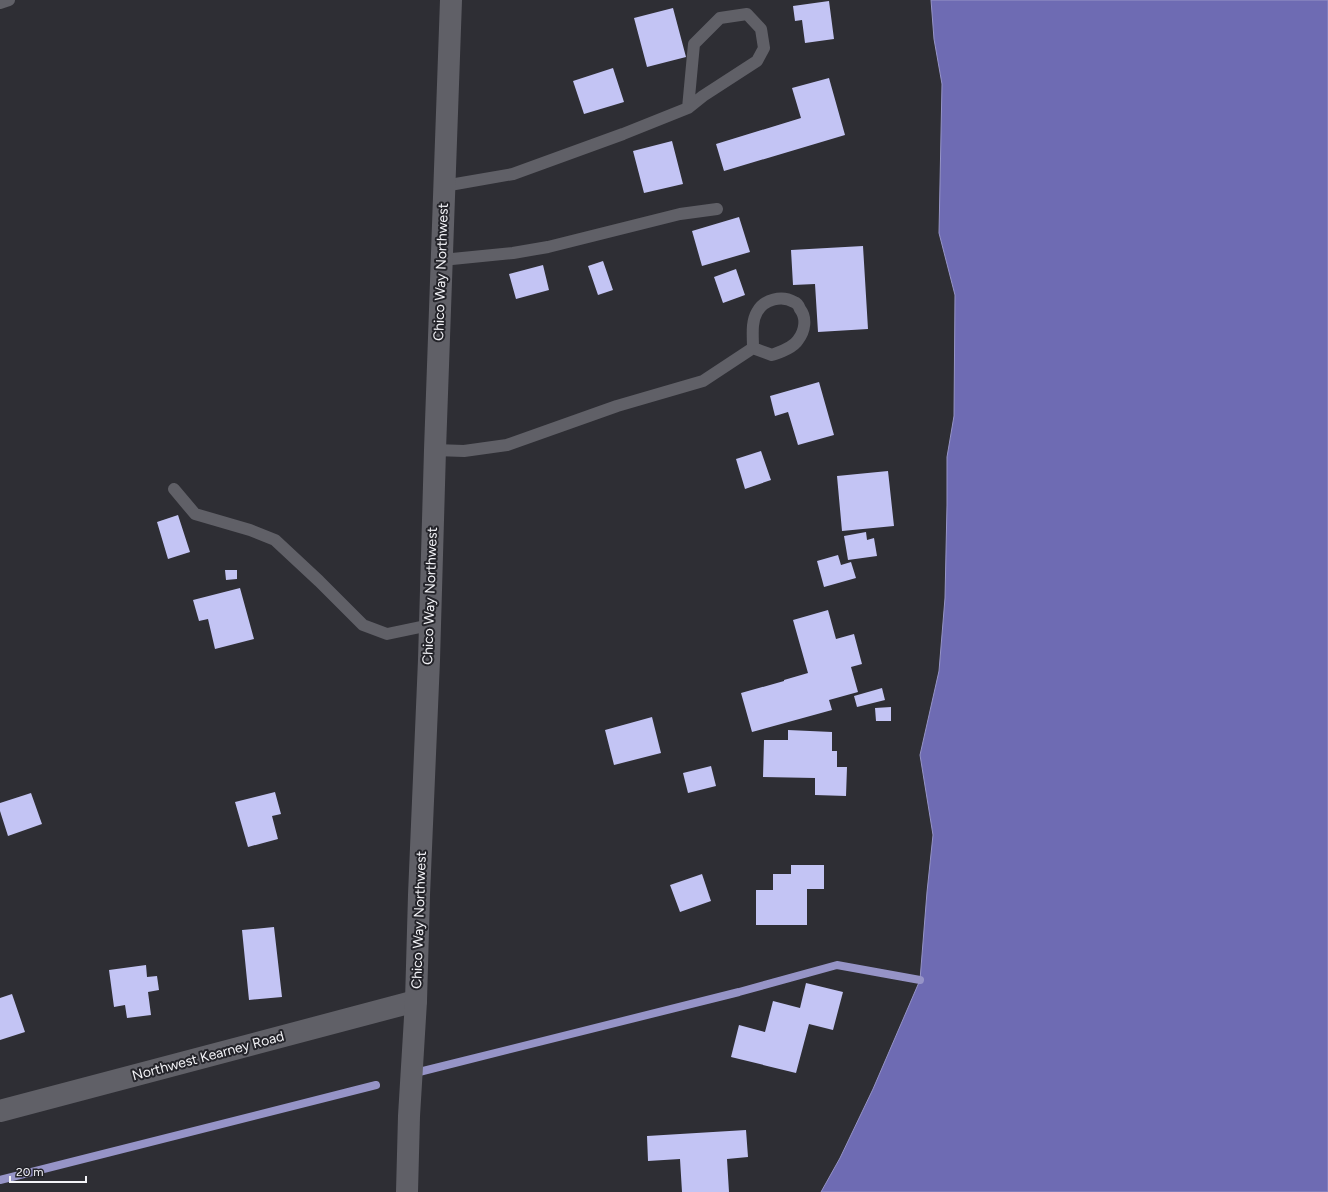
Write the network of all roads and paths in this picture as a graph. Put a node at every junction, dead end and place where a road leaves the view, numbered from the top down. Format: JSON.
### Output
{"nodes":[{"id":1,"x":9,"y":0,"type":"edge"},
{"id":2,"x":451,"y":0,"type":"edge"},
{"id":3,"x":0,"y":3,"type":"edge"},
{"id":4,"x":688,"y":108,"type":"junction"},
{"id":5,"x":444,"y":186,"type":"junction"},
{"id":6,"x":717,"y":209,"type":"dead end"},
{"id":7,"x":442,"y":260,"type":"junction"},
{"id":8,"x":753,"y":348,"type":"junction"},
{"id":9,"x":435,"y":450,"type":"junction"},
{"id":10,"x":174,"y":489,"type":"dead end"},
{"id":11,"x":430,"y":625,"type":"junction"},
{"id":12,"x":416,"y":1001,"type":"junction"},
{"id":13,"x":0,"y":1111,"type":"edge"},
{"id":14,"x":408,"y":1192,"type":"edge"}],
"edges":[{"from":1,"to":3,"type":"lane"},
{"from":2,"to":5,"type":"main road","name":"Chico Way Northwest"},
{"from":4,"to":4,"type":"lane"},
{"from":4,"to":5,"type":"lane"},
{"from":5,"to":7,"type":"main road","name":"Chico Way Northwest"},
{"from":6,"to":7,"type":"lane"},
{"from":7,"to":9,"type":"main road","name":"Chico Way Northwest"},
{"from":8,"to":8,"type":"lane"},
{"from":8,"to":9,"type":"lane"},
{"from":9,"to":11,"type":"main road","name":"Chico Way Northwest"},
{"from":10,"to":11,"type":"lane"},
{"from":11,"to":12,"type":"main road","name":"Chico Way Northwest"},
{"from":12,"to":13,"type":"main road","name":"Northwest Kearney Road"},
{"from":12,"to":14,"type":"main road","name":"Chico Way Northwest"}]}
